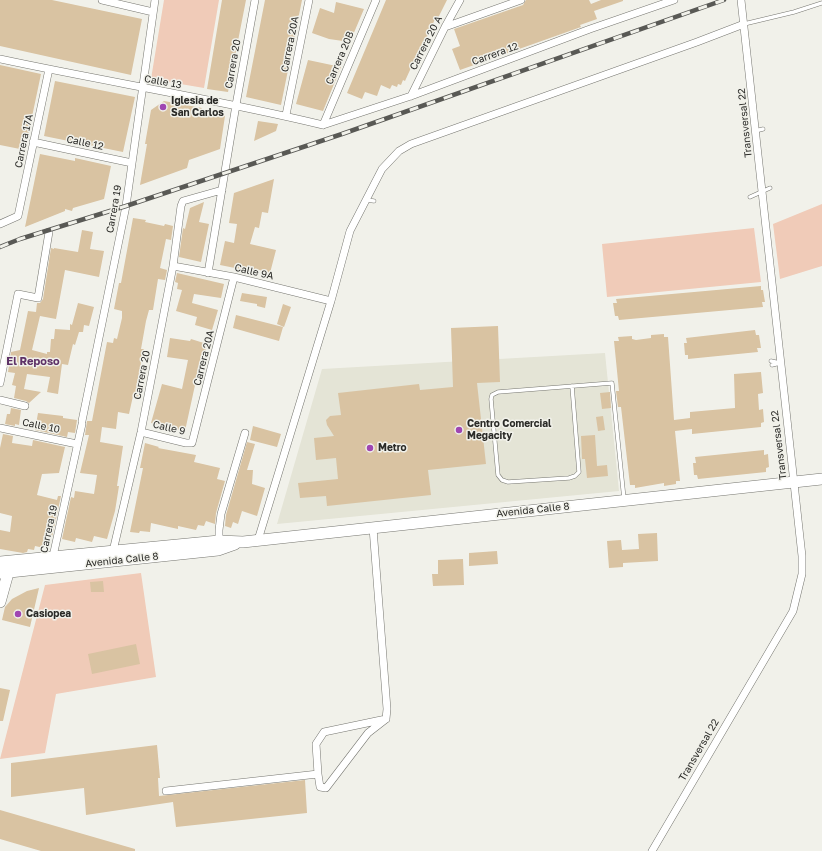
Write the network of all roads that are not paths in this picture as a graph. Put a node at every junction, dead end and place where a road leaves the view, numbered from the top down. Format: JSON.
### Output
{"nodes":[{"id":1,"x":102,"y":0,"type":"edge"},
{"id":2,"x":155,"y":0,"type":"edge"},
{"id":3,"x":255,"y":0,"type":"edge"},
{"id":4,"x":309,"y":0,"type":"edge"},
{"id":5,"x":367,"y":0,"type":"edge"},
{"id":6,"x":460,"y":0,"type":"edge"},
{"id":7,"x":521,"y":0,"type":"edge"},
{"id":8,"x":674,"y":0,"type":"edge"},
{"id":9,"x":741,"y":0,"type":"edge"},
{"id":10,"x":375,"y":1,"type":"edge"},
{"id":11,"x":822,"y":3,"type":"edge"},
{"id":12,"x":153,"y":12,"type":"junction"},
{"id":13,"x":744,"y":24,"type":"junction"},
{"id":14,"x":445,"y":26,"type":"junction"},
{"id":15,"x":0,"y":59,"type":"edge"},
{"id":16,"x":49,"y":69,"type":"junction"},
{"id":17,"x":143,"y":88,"type":"junction"},
{"id":18,"x":411,"y":96,"type":"junction"},
{"id":19,"x":236,"y":105,"type":"junction"},
{"id":20,"x":286,"y":115,"type":"junction"},
{"id":21,"x":323,"y":125,"type":"junction"},
{"id":22,"x":763,"y":129,"type":"dead end"},
{"id":23,"x":755,"y":132,"type":"junction"},
{"id":24,"x":34,"y":142,"type":"junction"},
{"id":25,"x":132,"y":163,"type":"junction"},
{"id":26,"x":770,"y":188,"type":"dead end"},
{"id":27,"x":222,"y":190,"type":"junction"},
{"id":28,"x":762,"y":192,"type":"junction"},
{"id":29,"x":750,"y":197,"type":"dead end"},
{"id":30,"x":366,"y":200,"type":"junction"},
{"id":31,"x":374,"y":201,"type":"dead end"},
{"id":32,"x":0,"y":224,"type":"edge"},
{"id":33,"x":49,"y":232,"type":"dead end"},
{"id":34,"x":172,"y":266,"type":"junction"},
{"id":35,"x":208,"y":273,"type":"junction"},
{"id":36,"x":234,"y":277,"type":"junction"},
{"id":37,"x":331,"y":301,"type":"junction"},
{"id":38,"x":784,"y":362,"type":"junction"},
{"id":39,"x":771,"y":363,"type":"dead end"},
{"id":40,"x":0,"y":383,"type":"edge"},
{"id":41,"x":572,"y":386,"type":"junction"},
{"id":42,"x":0,"y":400,"type":"edge"},
{"id":43,"x":25,"y":406,"type":"dead end"},
{"id":44,"x":0,"y":428,"type":"edge"},
{"id":45,"x":141,"y":432,"type":"junction"},
{"id":46,"x":245,"y":433,"type":"dead end"},
{"id":47,"x":192,"y":443,"type":"joint"},
{"id":48,"x":77,"y":444,"type":"junction"},
{"id":49,"x":822,"y":479,"type":"edge"},
{"id":50,"x":794,"y":481,"type":"junction"},
{"id":51,"x":624,"y":500,"type":"junction"},
{"id":52,"x":373,"y":528,"type":"junction"},
{"id":53,"x":258,"y":540,"type":"junction"},
{"id":54,"x":219,"y":541,"type":"junction"},
{"id":55,"x":243,"y":542,"type":"junction"},
{"id":56,"x":113,"y":551,"type":"junction"},
{"id":57,"x":12,"y":560,"type":"junction"},
{"id":58,"x":0,"y":562,"type":"edge"},
{"id":59,"x":51,"y":562,"type":"junction"},
{"id":60,"x":4,"y":573,"type":"edge"},
{"id":61,"x":0,"y":602,"type":"edge"},
{"id":62,"x":386,"y":719,"type":"junction"},
{"id":63,"x":318,"y":774,"type":"junction"},
{"id":64,"x":166,"y":791,"type":"dead end"},
{"id":65,"x":652,"y":851,"type":"edge"}],
"edges":[{"from":1,"to":12,"type":"street"},
{"from":2,"to":12,"type":"street","name":"Carrera 19"},
{"from":3,"to":19,"type":"street","name":"Carrera 20"},
{"from":4,"to":20,"type":"street","name":"Carrera 20A"},
{"from":5,"to":10,"type":"street"},
{"from":6,"to":14,"type":"street","name":"Carrera 20 A"},
{"from":7,"to":14,"type":"street"},
{"from":8,"to":18,"type":"street","name":"Carrera 12"},
{"from":9,"to":13,"type":"street","name":"Transversal 22"},
{"from":10,"to":21,"type":"street","name":"Carrera 20B"},
{"from":11,"to":13,"type":"lane"},
{"from":12,"to":17,"type":"street","name":"Carrera 19"},
{"from":13,"to":23,"type":"street","name":"Transversal 22"},
{"from":13,"to":30,"type":"street"},
{"from":14,"to":18,"type":"street","name":"Carrera 20 A"},
{"from":15,"to":16,"type":"street","name":"Calle 13"},
{"from":16,"to":17,"type":"street","name":"Calle 13"},
{"from":16,"to":24,"type":"street","name":"Carrera 17A"},
{"from":17,"to":19,"type":"street","name":"Calle 13"},
{"from":17,"to":25,"type":"street","name":"Carrera 19"},
{"from":18,"to":21,"type":"street","name":"Carrera 12"},
{"from":19,"to":20,"type":"street","name":"Calle 13"},
{"from":19,"to":27,"type":"street","name":"Carrera 20"},
{"from":20,"to":21,"type":"street","name":"Calle 13"},
{"from":22,"to":23,"type":"lane"},
{"from":23,"to":28,"type":"street","name":"Transversal 22"},
{"from":24,"to":25,"type":"street","name":"Calle 12"},
{"from":24,"to":32,"type":"street","name":"Carrera 17A"},
{"from":25,"to":48,"type":"street","name":"Carrera 19"},
{"from":26,"to":28,"type":"lane"},
{"from":27,"to":34,"type":"street","name":"Carrera 20"},
{"from":27,"to":35,"type":"street","name":"Carrera 20"},
{"from":28,"to":29,"type":"lane"},
{"from":28,"to":38,"type":"street","name":"Transversal 22"},
{"from":30,"to":31,"type":"lane"},
{"from":30,"to":37,"type":"street"},
{"from":33,"to":40,"type":"street"},
{"from":34,"to":35,"type":"street","name":"Calle 9A"},
{"from":34,"to":45,"type":"street","name":"Carrera 20"},
{"from":35,"to":36,"type":"street","name":"Calle 9A"},
{"from":36,"to":37,"type":"street","name":"Calle 9A"},
{"from":36,"to":47,"type":"street","name":"Carrera 20A"},
{"from":37,"to":53,"type":"street"},
{"from":38,"to":39,"type":"lane"},
{"from":38,"to":50,"type":"street","name":"Transversal 22"},
{"from":41,"to":41,"type":"lane"},
{"from":41,"to":51,"type":"lane"},
{"from":42,"to":43,"type":"street"},
{"from":44,"to":48,"type":"street","name":"Calle 10"},
{"from":45,"to":47,"type":"street","name":"Calle 9"},
{"from":45,"to":56,"type":"street","name":"Carrera 20"},
{"from":46,"to":54,"type":"street"},
{"from":48,"to":59,"type":"street","name":"Carrera 19"},
{"from":49,"to":50,"type":"main road","name":"Avenida Calle 8"},
{"from":50,"to":51,"type":"main road","name":"Avenida Calle 8"},
{"from":50,"to":65,"type":"street","name":"Transversal 22"},
{"from":51,"to":52,"type":"main road","name":"Avenida Calle 8"},
{"from":52,"to":53,"type":"main road","name":"Avenida Calle 8"},
{"from":52,"to":62,"type":"street"},
{"from":53,"to":55,"type":"main road","name":"Avenida Calle 8"},
{"from":54,"to":55,"type":"main road","name":"Avenida Calle 8"},
{"from":54,"to":56,"type":"main road","name":"Avenida Calle 8"},
{"from":55,"to":59,"type":"main road","name":"Avenida Calle 8"},
{"from":56,"to":59,"type":"main road","name":"Avenida Calle 8"},
{"from":57,"to":58,"type":"main road","name":"Avenida Calle 8"},
{"from":57,"to":59,"type":"main road","name":"Avenida Calle 8"},
{"from":57,"to":60,"type":"main road"},
{"from":59,"to":60,"type":"main road","name":"Avenida Calle 8"},
{"from":60,"to":61,"type":"main road"},
{"from":62,"to":63,"type":"street"},
{"from":62,"to":63,"type":"street"},
{"from":63,"to":64,"type":"street"}]}
